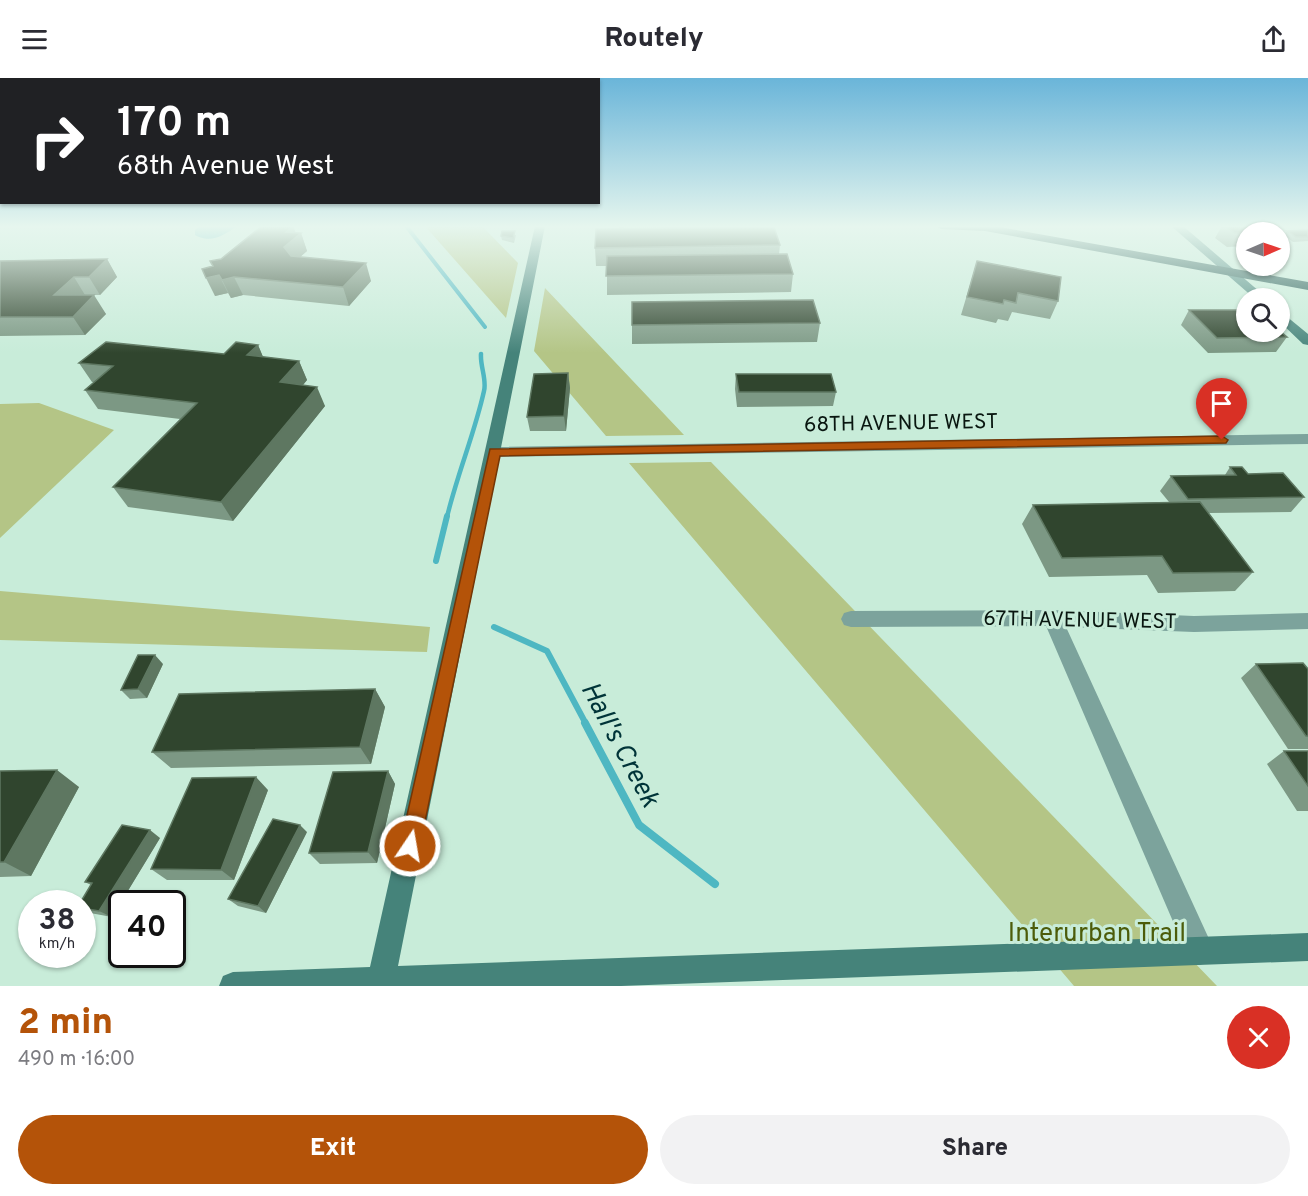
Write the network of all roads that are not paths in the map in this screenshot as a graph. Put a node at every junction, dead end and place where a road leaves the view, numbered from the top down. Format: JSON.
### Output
{"nodes":[{"id":1,"x":531,"y":268,"type":"edge"},
{"id":2,"x":1207,"y":268,"type":"edge"},
{"id":3,"x":1226,"y":268,"type":"edge"},
{"id":4,"x":1232,"y":273,"type":"junction"},
{"id":5,"x":1308,"y":286,"type":"edge"},
{"id":6,"x":1249,"y":288,"type":"edge"},
{"id":7,"x":1290,"y":324,"type":"edge"},
{"id":8,"x":1308,"y":341,"type":"edge"},
{"id":9,"x":1308,"y":439,"type":"edge"},
{"id":10,"x":494,"y":452,"type":"junction"},
{"id":11,"x":1052,"y":618,"type":"junction"},
{"id":12,"x":851,"y":619,"type":"dead end"},
{"id":13,"x":1308,"y":621,"type":"edge"},
{"id":14,"x":1308,"y":947,"type":"edge"},
{"id":15,"x":1200,"y":951,"type":"junction"},
{"id":16,"x":380,"y":983,"type":"edge"},
{"id":17,"x":232,"y":986,"type":"edge"}],
"edges":[{"from":1,"to":10,"type":"street"},
{"from":2,"to":4,"type":"highway"},
{"from":3,"to":4,"type":"street"},
{"from":4,"to":5,"type":"highway"},
{"from":4,"to":6,"type":"street"},
{"from":7,"to":8,"type":"street"},
{"from":9,"to":10,"type":"street","name":"68TH AVENUE WEST"},
{"from":10,"to":16,"type":"street"},
{"from":11,"to":12,"type":"street","name":"67TH AVENUE WEST"},
{"from":11,"to":13,"type":"street","name":"67TH AVENUE WEST"},
{"from":11,"to":15,"type":"street"},
{"from":14,"to":15,"type":"street"},
{"from":15,"to":16,"type":"street"},
{"from":16,"to":17,"type":"street"}]}
